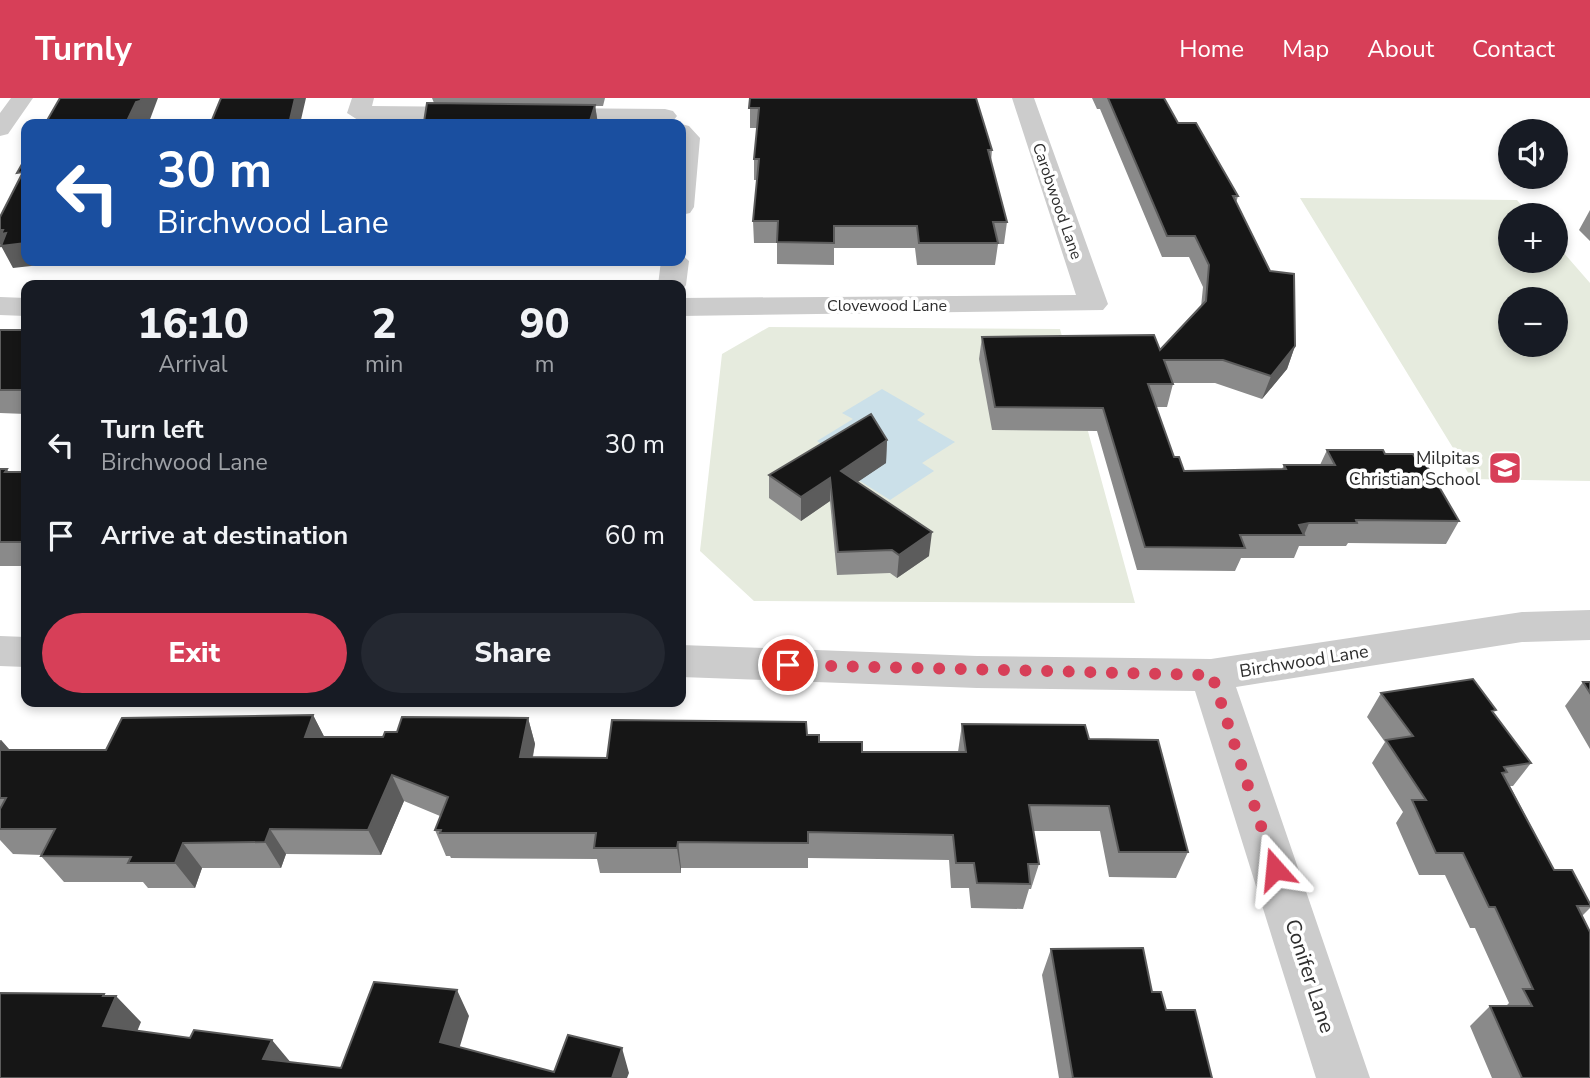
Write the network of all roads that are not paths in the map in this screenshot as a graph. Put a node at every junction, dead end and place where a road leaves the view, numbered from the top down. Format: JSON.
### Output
{"nodes":[{"id":1,"x":22,"y":98,"type":"edge"},
{"id":2,"x":363,"y":98,"type":"edge"},
{"id":3,"x":1023,"y":98,"type":"edge"},
{"id":4,"x":498,"y":115,"type":"edge"},
{"id":5,"x":526,"y":115,"type":"edge"},
{"id":6,"x":672,"y":117,"type":"edge"},
{"id":7,"x":0,"y":129,"type":"edge"},
{"id":8,"x":686,"y":135,"type":"edge"},
{"id":9,"x":686,"y":158,"type":"edge"},
{"id":10,"x":1093,"y":304,"type":"joint"},
{"id":11,"x":0,"y":306,"type":"edge"},
{"id":12,"x":21,"y":307,"type":"edge"},
{"id":13,"x":686,"y":307,"type":"edge"},
{"id":14,"x":1590,"y":625,"type":"edge"},
{"id":15,"x":0,"y":651,"type":"edge"},
{"id":16,"x":21,"y":652,"type":"edge"},
{"id":17,"x":686,"y":661,"type":"edge"},
{"id":18,"x":1212,"y":675,"type":"junction"},
{"id":19,"x":1343,"y":1078,"type":"edge"}],
"edges":[{"from":1,"to":7,"type":"street"},
{"from":2,"to":4,"type":"street"},
{"from":3,"to":10,"type":"street","name":"Carobwood Lane"},
{"from":5,"to":6,"type":"street"},
{"from":8,"to":9,"type":"street"},
{"from":10,"to":13,"type":"street","name":"Clovewood Lane"},
{"from":11,"to":12,"type":"street"},
{"from":14,"to":18,"type":"street","name":"Birchwood Lane"},
{"from":15,"to":16,"type":"street"},
{"from":17,"to":18,"type":"street","name":"Birchwood Lane"},
{"from":18,"to":19,"type":"street","name":"Conifer Lane"}]}
